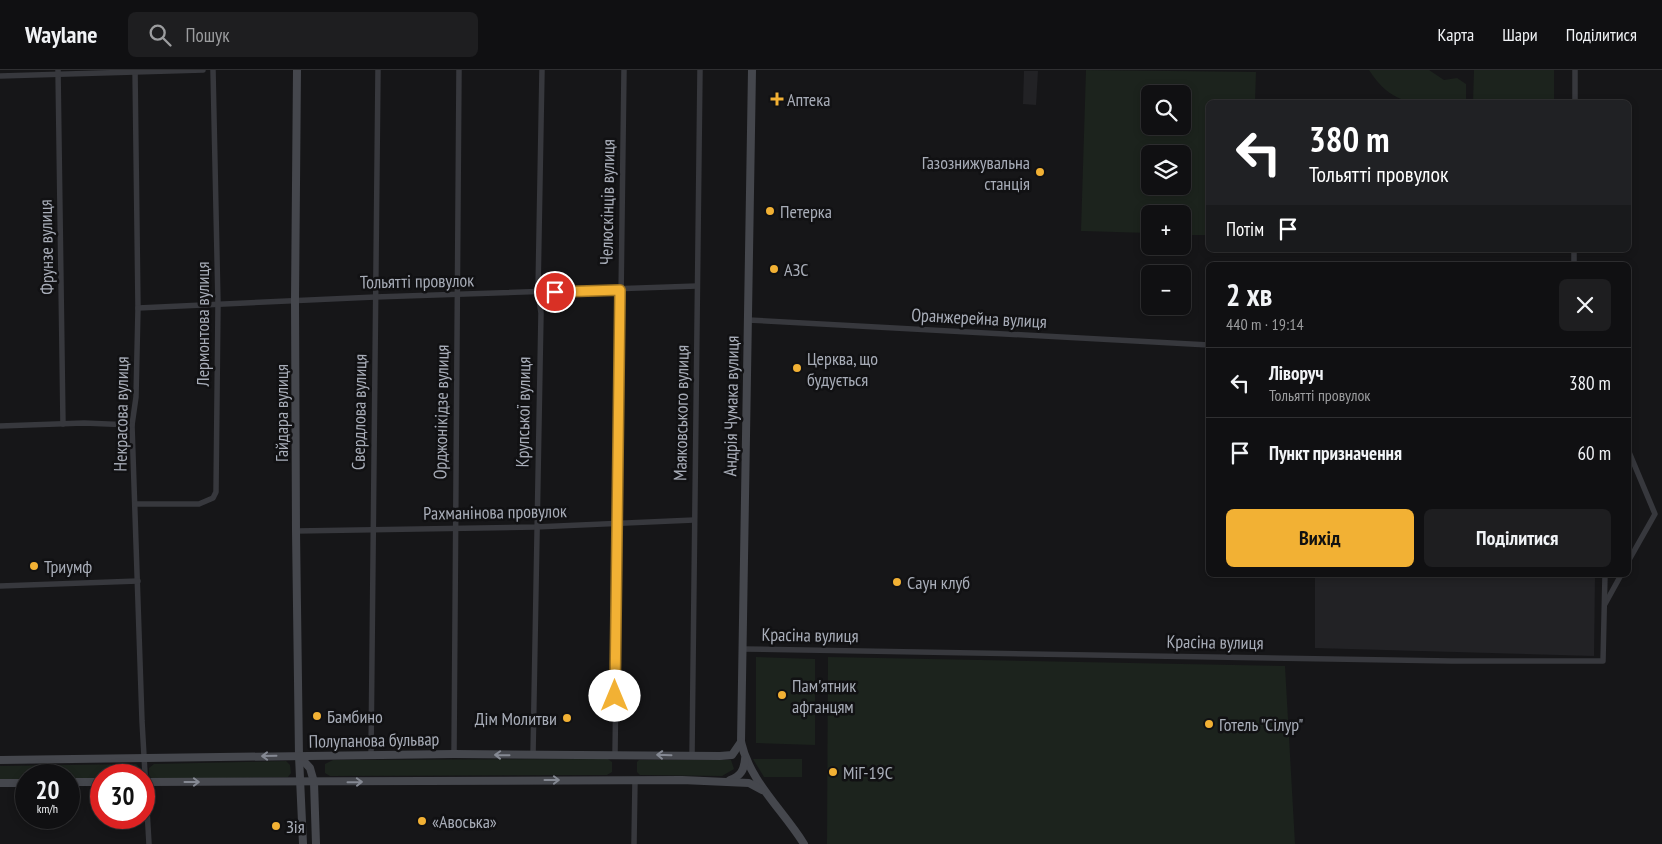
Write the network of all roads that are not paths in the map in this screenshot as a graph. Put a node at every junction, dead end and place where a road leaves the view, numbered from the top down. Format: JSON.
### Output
{"nodes":[{"id":1,"x":203,"y":70,"type":"edge"},
{"id":2,"x":213,"y":70,"type":"edge"},
{"id":3,"x":296,"y":70,"type":"edge"},
{"id":4,"x":378,"y":70,"type":"edge"},
{"id":5,"x":459,"y":70,"type":"edge"},
{"id":6,"x":542,"y":70,"type":"edge"},
{"id":7,"x":624,"y":70,"type":"edge"},
{"id":8,"x":700,"y":70,"type":"edge"},
{"id":9,"x":752,"y":70,"type":"edge"},
{"id":10,"x":1575,"y":70,"type":"edge"},
{"id":11,"x":135,"y":72,"type":"edge"},
{"id":12,"x":58,"y":73,"type":"edge"},
{"id":13,"x":0,"y":76,"type":"edge"},
{"id":14,"x":1575,"y":100,"type":"edge"},
{"id":15,"x":697,"y":286,"type":"junction"},
{"id":16,"x":620,"y":290,"type":"junction"},
{"id":17,"x":538,"y":292,"type":"junction"},
{"id":18,"x":457,"y":296,"type":"junction"},
{"id":19,"x":375,"y":297,"type":"junction"},
{"id":20,"x":295,"y":300,"type":"junction"},
{"id":21,"x":218,"y":304,"type":"junction"},
{"id":22,"x":138,"y":308,"type":"junction"},
{"id":23,"x":748,"y":320,"type":"junction"},
{"id":24,"x":1206,"y":345,"type":"edge"},
{"id":25,"x":63,"y":424,"type":"junction"},
{"id":26,"x":132,"y":425,"type":"junction"},
{"id":27,"x":0,"y":426,"type":"edge"},
{"id":28,"x":1631,"y":457,"type":"edge"},
{"id":29,"x":135,"y":504,"type":"junction"},
{"id":30,"x":694,"y":520,"type":"junction"},
{"id":31,"x":617,"y":524,"type":"junction"},
{"id":32,"x":535,"y":527,"type":"junction"},
{"id":33,"x":373,"y":529,"type":"junction"},
{"id":34,"x":455,"y":529,"type":"junction"},
{"id":35,"x":296,"y":531,"type":"junction"},
{"id":36,"x":1631,"y":556,"type":"edge"},
{"id":37,"x":1605,"y":577,"type":"edge"},
{"id":38,"x":1620,"y":577,"type":"edge"},
{"id":39,"x":138,"y":581,"type":"junction"},
{"id":40,"x":0,"y":586,"type":"edge"},
{"id":41,"x":1604,"y":605,"type":"junction"},
{"id":42,"x":742,"y":649,"type":"junction"},
{"id":43,"x":741,"y":742,"type":"junction"},
{"id":44,"x":454,"y":754,"type":"junction"},
{"id":45,"x":615,"y":754,"type":"junction"},
{"id":46,"x":371,"y":755,"type":"junction"},
{"id":47,"x":299,"y":756,"type":"junction"},
{"id":48,"x":533,"y":756,"type":"junction"},
{"id":49,"x":692,"y":756,"type":"junction"},
{"id":50,"x":745,"y":758,"type":"junction"},
{"id":51,"x":144,"y":759,"type":"junction"},
{"id":52,"x":0,"y":760,"type":"edge"},
{"id":53,"x":144,"y":764,"type":"edge"},
{"id":54,"x":635,"y":780,"type":"junction"},
{"id":55,"x":728,"y":780,"type":"junction"},
{"id":56,"x":15,"y":782,"type":"edge"},
{"id":57,"x":155,"y":782,"type":"edge"},
{"id":58,"x":301,"y":782,"type":"junction"},
{"id":59,"x":314,"y":782,"type":"junction"},
{"id":60,"x":0,"y":783,"type":"edge"},
{"id":61,"x":767,"y":792,"type":"junction"},
{"id":62,"x":148,"y":829,"type":"edge"},
{"id":63,"x":149,"y":844,"type":"edge"},
{"id":64,"x":303,"y":844,"type":"edge"},
{"id":65,"x":316,"y":844,"type":"edge"},
{"id":66,"x":634,"y":844,"type":"edge"},
{"id":67,"x":804,"y":844,"type":"edge"}],
"edges":[{"from":1,"to":11,"type":"street"},
{"from":2,"to":21,"type":"street","name":"Лермонтова вулиця"},
{"from":3,"to":20,"type":"street","name":"Гайдара вулиця"},
{"from":4,"to":19,"type":"street","name":"Свердлова вулиця"},
{"from":5,"to":18,"type":"street","name":"Орджонікідзе вулиця"},
{"from":6,"to":17,"type":"street","name":"Крупської вулиця"},
{"from":7,"to":16,"type":"street","name":"Челюскінців вулиця"},
{"from":8,"to":15,"type":"street","name":"Маяковського вулиця"},
{"from":9,"to":23,"type":"street","name":"Андрія Чумака вулиця"},
{"from":10,"to":14,"type":"street"},
{"from":11,"to":12,"type":"street"},
{"from":11,"to":22,"type":"street","name":"Некрасова вулиця"},
{"from":12,"to":13,"type":"street"},
{"from":12,"to":25,"type":"street","name":"Фрунзе вулиця"},
{"from":15,"to":16,"type":"street","name":"Тольятті провулок"},
{"from":15,"to":30,"type":"street","name":"Маяковського вулиця"},
{"from":16,"to":17,"type":"street","name":"Тольятті провулок"},
{"from":16,"to":31,"type":"street","name":"Челюскінців вулиця"},
{"from":17,"to":18,"type":"street","name":"Тольятті провулок"},
{"from":17,"to":32,"type":"street","name":"Крупської вулиця"},
{"from":18,"to":19,"type":"street","name":"Тольятті провулок"},
{"from":18,"to":34,"type":"street","name":"Орджонікідзе вулиця"},
{"from":19,"to":20,"type":"street","name":"Тольятті провулок"},
{"from":19,"to":33,"type":"street","name":"Свердлова вулиця"},
{"from":20,"to":21,"type":"street","name":"Тольятті провулок"},
{"from":20,"to":35,"type":"street","name":"Гайдара вулиця"},
{"from":21,"to":22,"type":"street","name":"Тольятті провулок"},
{"from":21,"to":29,"type":"street","name":"Лермонтова вулиця"},
{"from":22,"to":26,"type":"street","name":"Некрасова вулиця"},
{"from":23,"to":24,"type":"street","name":"Оранжерейна вулиця"},
{"from":23,"to":42,"type":"street","name":"Андрія Чумака вулиця"},
{"from":25,"to":26,"type":"street"},
{"from":25,"to":27,"type":"street"},
{"from":26,"to":29,"type":"street","name":"Некрасова вулиця"},
{"from":28,"to":36,"type":"street"},
{"from":29,"to":39,"type":"street","name":"Некрасова вулиця"},
{"from":30,"to":31,"type":"street","name":"Рахманінова провулок"},
{"from":30,"to":49,"type":"street","name":"Маяковського вулиця"},
{"from":31,"to":32,"type":"street","name":"Рахманінова провулок"},
{"from":31,"to":45,"type":"street","name":"Челюскінців вулиця"},
{"from":32,"to":34,"type":"street","name":"Рахманінова провулок"},
{"from":32,"to":48,"type":"street","name":"Крупської вулиця"},
{"from":33,"to":34,"type":"street","name":"Рахманінова провулок"},
{"from":33,"to":35,"type":"street","name":"Рахманінова провулок"},
{"from":33,"to":46,"type":"street","name":"Свердлова вулиця"},
{"from":34,"to":44,"type":"street","name":"Орджонікідзе вулиця"},
{"from":35,"to":47,"type":"street","name":"Гайдара вулиця"},
{"from":37,"to":41,"type":"street","name":"Красіна вулиця"},
{"from":38,"to":41,"type":"street"},
{"from":39,"to":40,"type":"street"},
{"from":39,"to":51,"type":"street","name":"Некрасова вулиця"},
{"from":41,"to":42,"type":"street","name":"Красіна вулиця"},
{"from":42,"to":43,"type":"street","name":"Андрія Чумака вулиця"},
{"from":43,"to":49,"type":"street","name":"Полупанова бульвар"},
{"from":43,"to":50,"type":"street","name":"Андрія Чумака вулиця"},
{"from":44,"to":46,"type":"street","name":"Полупанова бульвар"},
{"from":48,"to":44,"type":"street","name":"Полупанова бульвар","one_way":true},
{"from":45,"to":48,"type":"street","name":"Полупанова бульвар"},
{"from":49,"to":45,"type":"street","name":"Полупанова бульвар","one_way":true},
{"from":46,"to":47,"type":"street","name":"Полупанова бульвар"},
{"from":47,"to":51,"type":"street","name":"Полупанова бульвар","one_way":true},
{"from":47,"to":58,"type":"street","name":"Гайдара вулиця"},
{"from":47,"to":59,"type":"street"},
{"from":50,"to":55,"type":"street"},
{"from":50,"to":61,"type":"street","name":"Андрія Чумака вулиця"},
{"from":51,"to":52,"type":"street","name":"Полупанова бульвар"},
{"from":51,"to":53,"type":"street","name":"Некрасова вулиця"},
{"from":54,"to":55,"type":"street"},
{"from":59,"to":54,"type":"street","one_way":true},
{"from":54,"to":66,"type":"street"},
{"from":55,"to":61,"type":"street"},
{"from":56,"to":60,"type":"street"},
{"from":57,"to":58,"type":"street","one_way":true},
{"from":58,"to":59,"type":"street"},
{"from":58,"to":64,"type":"street","name":"Гайдара вулиця"},
{"from":59,"to":65,"type":"street"},
{"from":61,"to":67,"type":"street","name":"Андрія Чумака вулиця"},
{"from":62,"to":63,"type":"street","name":"Некрасова вулиця"}]}
